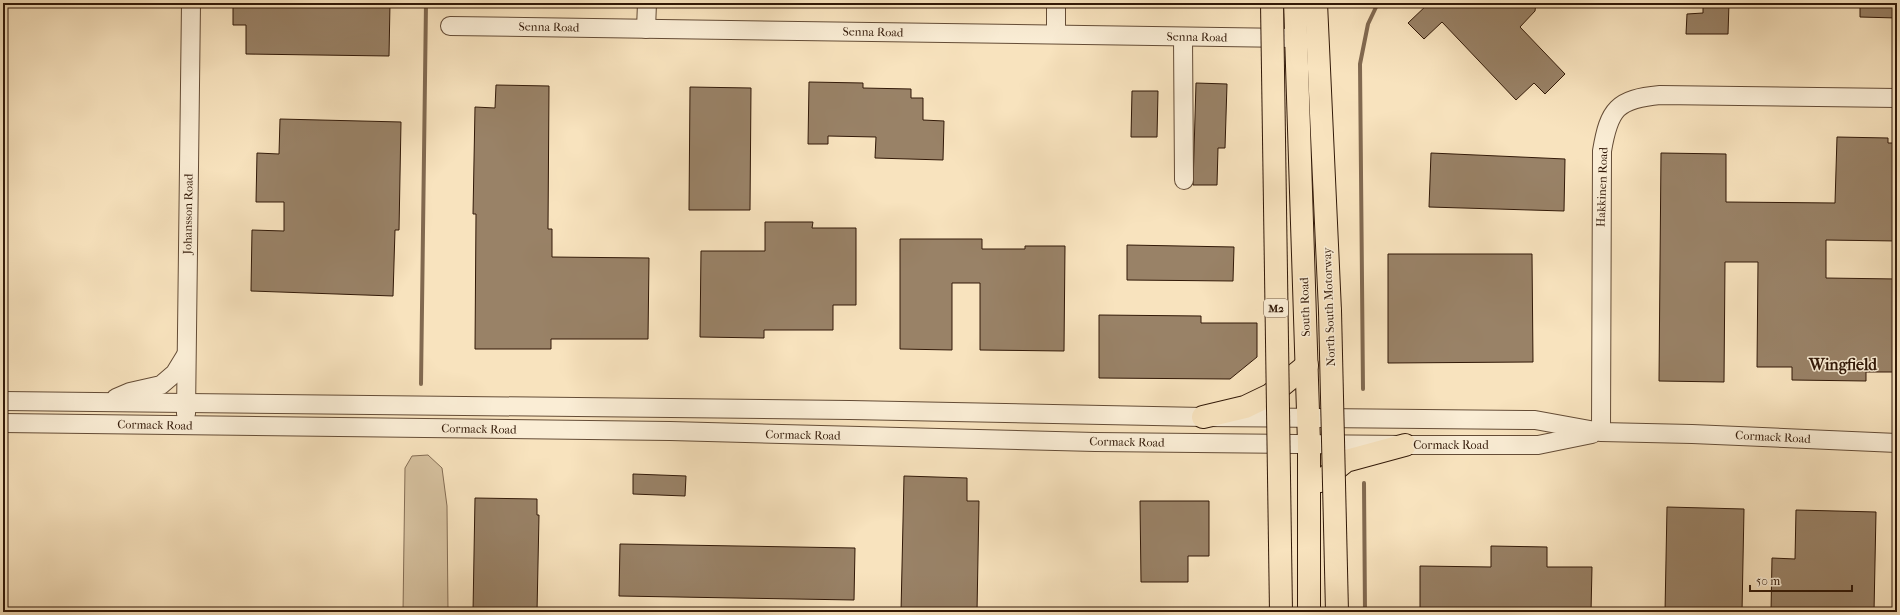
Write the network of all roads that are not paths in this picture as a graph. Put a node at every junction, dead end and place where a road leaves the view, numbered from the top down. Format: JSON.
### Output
{"nodes":[{"id":1,"x":191,"y":3,"type":"edge"},
{"id":2,"x":647,"y":3,"type":"edge"},
{"id":3,"x":1056,"y":3,"type":"edge"},
{"id":4,"x":1272,"y":3,"type":"edge"},
{"id":5,"x":1295,"y":3,"type":"edge"},
{"id":6,"x":1316,"y":3,"type":"edge"},
{"id":7,"x":450,"y":26,"type":"dead end"},
{"id":8,"x":646,"y":29,"type":"junction"},
{"id":9,"x":1056,"y":34,"type":"junction"},
{"id":10,"x":1183,"y":37,"type":"junction"},
{"id":11,"x":1296,"y":38,"type":"junction"},
{"id":12,"x":1897,"y":98,"type":"edge"},
{"id":13,"x":1184,"y":180,"type":"dead end"},
{"id":14,"x":186,"y":354,"type":"junction"},
{"id":15,"x":1307,"y":365,"type":"junction"},
{"id":16,"x":3,"y":401,"type":"edge"},
{"id":17,"x":107,"y":402,"type":"junction"},
{"id":18,"x":186,"y":403,"type":"junction"},
{"id":19,"x":1094,"y":415,"type":"junction"},
{"id":20,"x":1203,"y":417,"type":"junction"},
{"id":21,"x":1309,"y":419,"type":"junction"},
{"id":22,"x":3,"y":423,"type":"edge"},
{"id":23,"x":186,"y":425,"type":"junction"},
{"id":24,"x":1601,"y":432,"type":"junction"},
{"id":25,"x":1095,"y":442,"type":"junction"},
{"id":26,"x":1309,"y":443,"type":"junction"},
{"id":27,"x":1897,"y":443,"type":"edge"},
{"id":28,"x":1405,"y":445,"type":"junction"},
{"id":29,"x":1310,"y":490,"type":"junction"},
{"id":30,"x":1281,"y":612,"type":"edge"},
{"id":31,"x":1309,"y":612,"type":"edge"},
{"id":32,"x":1337,"y":612,"type":"edge"}],
"edges":[{"from":1,"to":14,"type":"street","name":"Johansson Road"},
{"from":2,"to":8,"type":"street"},
{"from":3,"to":9,"type":"street"},
{"from":4,"to":30,"type":"main road","number":"M2","bridge":true},
{"from":5,"to":11,"type":"main road","name":"South Road"},
{"from":6,"to":32,"type":"main road","name":"North South Motorway","bridge":true},
{"from":7,"to":8,"type":"street","name":"Senna Road"},
{"from":8,"to":9,"type":"street","name":"Senna Road"},
{"from":9,"to":10,"type":"street","name":"Senna Road"},
{"from":10,"to":11,"type":"street","name":"Senna Road"},
{"from":10,"to":13,"type":"street"},
{"from":11,"to":15,"type":"main road","name":"South Road"},
{"from":12,"to":24,"type":"street","name":"Hakkinen Road"},
{"from":14,"to":17,"type":"street"},
{"from":14,"to":18,"type":"street","name":"Johansson Road"},
{"from":15,"to":20,"type":"main road"},
{"from":15,"to":21,"type":"main road","name":"South Road"},
{"from":16,"to":17,"type":"street","name":"Cormack Road"},
{"from":17,"to":18,"type":"street","name":"Cormack Road"},
{"from":18,"to":19,"type":"street","name":"Cormack Road"},
{"from":18,"to":23,"type":"street","name":"Johansson Road"},
{"from":19,"to":20,"type":"street","name":"Cormack Road"},
{"from":19,"to":25,"type":"street"},
{"from":20,"to":21,"type":"street","name":"Cormack Road"},
{"from":21,"to":24,"type":"street","name":"Cormack Road"},
{"from":21,"to":26,"type":"main road","name":"South Road"},
{"from":22,"to":23,"type":"street","name":"Cormack Road"},
{"from":23,"to":25,"type":"street","name":"Cormack Road"},
{"from":24,"to":27,"type":"street","name":"Cormack Road"},
{"from":24,"to":28,"type":"street","name":"Cormack Road"},
{"from":25,"to":26,"type":"street","name":"Cormack Road"},
{"from":26,"to":28,"type":"street","name":"Cormack Road"},
{"from":26,"to":29,"type":"main road","name":"South Road"},
{"from":28,"to":29,"type":"main road"},
{"from":29,"to":31,"type":"main road","name":"South Road"}]}
